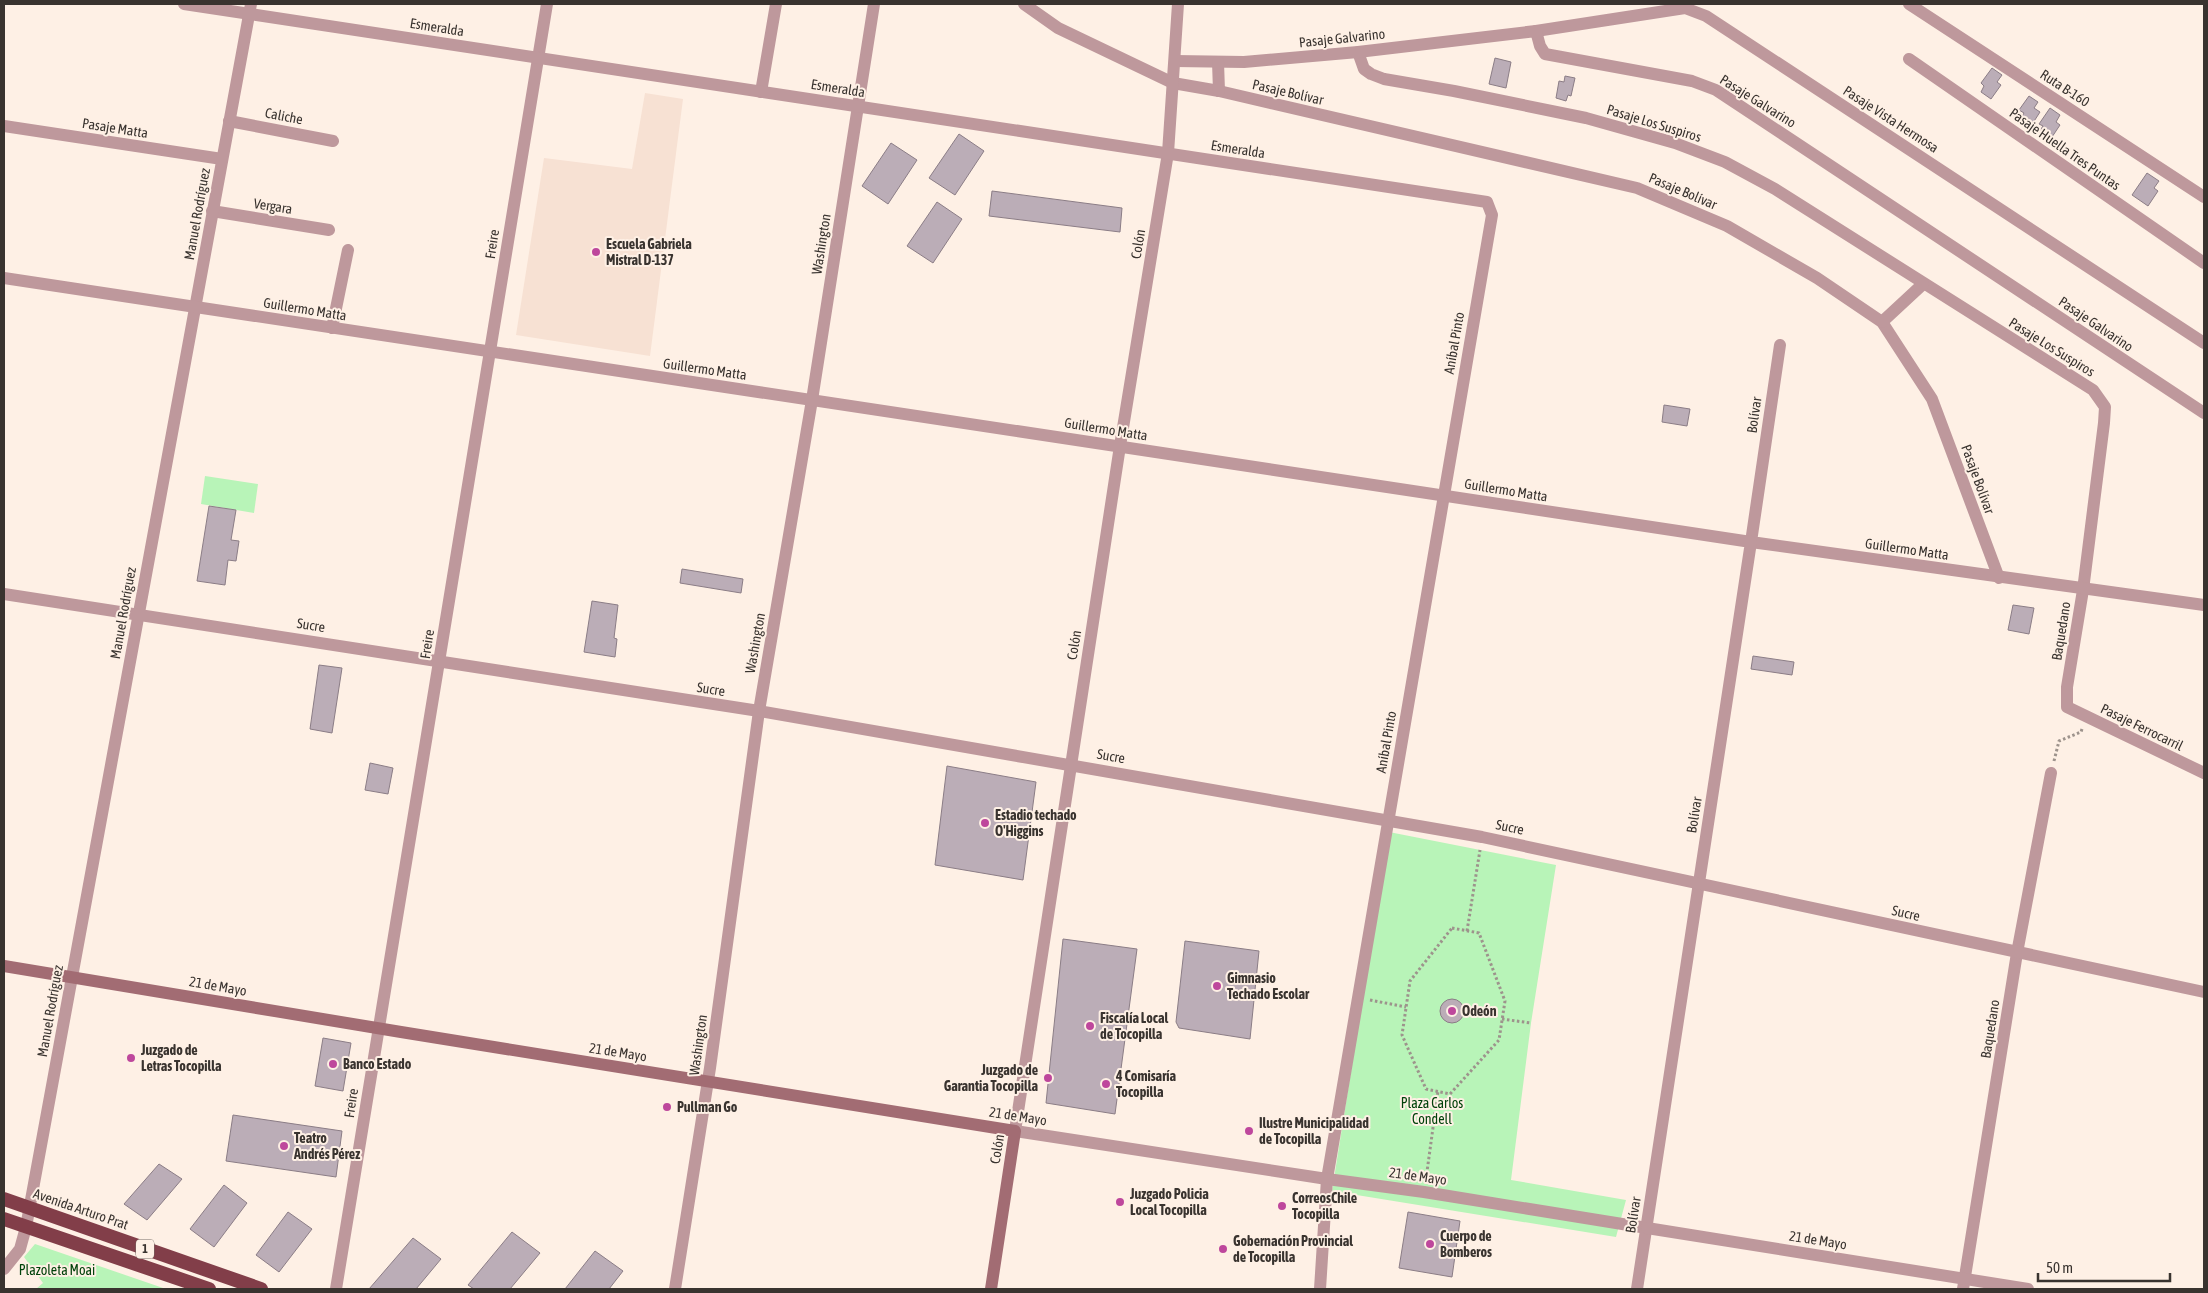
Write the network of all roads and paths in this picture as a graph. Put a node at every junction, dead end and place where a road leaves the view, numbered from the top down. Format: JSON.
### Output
{"nodes":[{"id":1,"x":184,"y":4,"type":"edge"},
{"id":2,"x":547,"y":4,"type":"edge"},
{"id":3,"x":776,"y":4,"type":"edge"},
{"id":4,"x":874,"y":4,"type":"edge"},
{"id":5,"x":1024,"y":4,"type":"edge"},
{"id":6,"x":1178,"y":4,"type":"edge"},
{"id":7,"x":1909,"y":4,"type":"edge"},
{"id":8,"x":250,"y":9,"type":"edge"},
{"id":9,"x":1536,"y":31,"type":"junction"},
{"id":10,"x":1358,"y":52,"type":"junction"},
{"id":11,"x":538,"y":58,"type":"junction"},
{"id":12,"x":1909,"y":59,"type":"dead end"},
{"id":13,"x":1175,"y":61,"type":"junction"},
{"id":14,"x":1218,"y":62,"type":"junction"},
{"id":15,"x":1173,"y":84,"type":"junction"},
{"id":16,"x":1219,"y":91,"type":"junction"},
{"id":17,"x":761,"y":92,"type":"junction"},
{"id":18,"x":858,"y":106,"type":"junction"},
{"id":19,"x":229,"y":121,"type":"junction"},
{"id":20,"x":4,"y":126,"type":"edge"},
{"id":21,"x":333,"y":141,"type":"dead end"},
{"id":22,"x":1168,"y":154,"type":"junction"},
{"id":23,"x":222,"y":159,"type":"junction"},
{"id":24,"x":2204,"y":197,"type":"edge"},
{"id":25,"x":1488,"y":202,"type":"joint"},
{"id":26,"x":212,"y":212,"type":"junction"},
{"id":27,"x":329,"y":230,"type":"dead end"},
{"id":28,"x":348,"y":250,"type":"dead end"},
{"id":29,"x":2204,"y":263,"type":"edge"},
{"id":30,"x":4,"y":278,"type":"edge"},
{"id":31,"x":1923,"y":284,"type":"junction"},
{"id":32,"x":195,"y":307,"type":"junction"},
{"id":33,"x":1882,"y":322,"type":"junction"},
{"id":34,"x":332,"y":328,"type":"junction"},
{"id":35,"x":2204,"y":343,"type":"edge"},
{"id":36,"x":1780,"y":345,"type":"dead end"},
{"id":37,"x":490,"y":352,"type":"junction"},
{"id":38,"x":812,"y":400,"type":"junction"},
{"id":39,"x":2204,"y":413,"type":"edge"},
{"id":40,"x":1120,"y":446,"type":"junction"},
{"id":41,"x":1443,"y":495,"type":"junction"},
{"id":42,"x":1751,"y":542,"type":"junction"},
{"id":43,"x":1999,"y":578,"type":"junction"},
{"id":44,"x":2083,"y":590,"type":"junction"},
{"id":45,"x":4,"y":594,"type":"edge"},
{"id":46,"x":2204,"y":606,"type":"edge"},
{"id":47,"x":138,"y":614,"type":"junction"},
{"id":48,"x":439,"y":660,"type":"junction"},
{"id":49,"x":2068,"y":707,"type":"joint"},
{"id":50,"x":759,"y":712,"type":"junction"},
{"id":51,"x":2087,"y":716,"type":"junction"},
{"id":52,"x":1071,"y":764,"type":"junction"},
{"id":53,"x":2051,"y":773,"type":"joint"},
{"id":54,"x":2204,"y":773,"type":"edge"},
{"id":55,"x":1388,"y":820,"type":"junction"},
{"id":56,"x":1482,"y":837,"type":"junction"},
{"id":57,"x":1699,"y":882,"type":"junction"},
{"id":58,"x":1467,"y":931,"type":"junction"},
{"id":59,"x":2017,"y":953,"type":"junction"},
{"id":60,"x":4,"y":966,"type":"edge"},
{"id":61,"x":72,"y":977,"type":"junction"},
{"id":62,"x":2204,"y":992,"type":"edge"},
{"id":63,"x":1358,"y":997,"type":"junction"},
{"id":64,"x":1406,"y":1007,"type":"junction"},
{"id":65,"x":1502,"y":1019,"type":"junction"},
{"id":66,"x":1531,"y":1023,"type":"dead end"},
{"id":67,"x":378,"y":1029,"type":"junction"},
{"id":68,"x":708,"y":1082,"type":"junction"},
{"id":69,"x":1438,"y":1092,"type":"junction"},
{"id":70,"x":1015,"y":1131,"type":"junction"},
{"id":71,"x":1327,"y":1179,"type":"junction"},
{"id":72,"x":1424,"y":1192,"type":"junction"},
{"id":73,"x":4,"y":1198,"type":"edge"},
{"id":74,"x":29,"y":1208,"type":"junction"},
{"id":75,"x":4,"y":1219,"type":"edge"},
{"id":76,"x":26,"y":1227,"type":"junction"},
{"id":77,"x":1647,"y":1228,"type":"junction"},
{"id":78,"x":4,"y":1269,"type":"edge"},
{"id":79,"x":1964,"y":1284,"type":"edge"},
{"id":80,"x":209,"y":1289,"type":"edge"},
{"id":81,"x":261,"y":1289,"type":"edge"},
{"id":82,"x":336,"y":1289,"type":"edge"},
{"id":83,"x":674,"y":1289,"type":"edge"},
{"id":84,"x":991,"y":1289,"type":"edge"},
{"id":85,"x":1320,"y":1289,"type":"edge"},
{"id":86,"x":1637,"y":1289,"type":"edge"},
{"id":87,"x":2028,"y":1289,"type":"edge"}],
"edges":[{"from":1,"to":8,"type":"street","name":"Esmeralda"},
{"from":2,"to":11,"type":"street","name":"Freire"},
{"from":3,"to":17,"type":"street"},
{"from":4,"to":18,"type":"street","name":"Washington"},
{"from":5,"to":15,"type":"street","name":"Pasaje Bolívar"},
{"from":6,"to":13,"type":"street","name":"Colón"},
{"from":7,"to":24,"type":"street","name":"Ruta B-160"},
{"from":8,"to":11,"type":"street","name":"Esmeralda"},
{"from":8,"to":19,"type":"street","name":"Manuel Rodríguez"},
{"from":9,"to":10,"type":"street","name":"Pasaje Galvarino"},
{"from":9,"to":35,"type":"street","name":"Pasaje Vista Hermosa"},
{"from":9,"to":39,"type":"street","name":"Pasaje Galvarino"},
{"from":10,"to":14,"type":"street","name":"Pasaje Galvarino"},
{"from":10,"to":31,"type":"street","name":"Pasaje Los Suspiros"},
{"from":11,"to":17,"type":"street","name":"Esmeralda"},
{"from":11,"to":37,"type":"street","name":"Freire"},
{"from":12,"to":29,"type":"street","name":"Pasaje Huella Tres Puntas"},
{"from":13,"to":14,"type":"street","name":"Pasaje Galvarino"},
{"from":13,"to":15,"type":"street","name":"Colón"},
{"from":14,"to":16,"type":"street"},
{"from":15,"to":16,"type":"street","name":"Pasaje Bolívar"},
{"from":15,"to":22,"type":"street","name":"Colón"},
{"from":16,"to":33,"type":"street","name":"Pasaje Bolívar"},
{"from":17,"to":18,"type":"street","name":"Esmeralda"},
{"from":18,"to":22,"type":"street","name":"Esmeralda"},
{"from":18,"to":38,"type":"street","name":"Washington"},
{"from":19,"to":21,"type":"street","name":"Caliche"},
{"from":19,"to":23,"type":"street","name":"Manuel Rodríguez"},
{"from":20,"to":23,"type":"street","name":"Pasaje Matta"},
{"from":22,"to":25,"type":"street","name":"Esmeralda"},
{"from":22,"to":40,"type":"street","name":"Colón"},
{"from":23,"to":26,"type":"street","name":"Manuel Rodríguez"},
{"from":25,"to":41,"type":"street","name":"Aníbal Pinto"},
{"from":26,"to":27,"type":"street","name":"Vergara"},
{"from":26,"to":32,"type":"street","name":"Manuel Rodríguez"},
{"from":28,"to":34,"type":"street"},
{"from":30,"to":32,"type":"street","name":"Guillermo Matta"},
{"from":31,"to":33,"type":"street"},
{"from":31,"to":44,"type":"street","name":"Pasaje Los Suspiros"},
{"from":32,"to":34,"type":"street","name":"Guillermo Matta"},
{"from":32,"to":47,"type":"street","name":"Manuel Rodríguez"},
{"from":33,"to":43,"type":"street","name":"Pasaje Bolívar"},
{"from":34,"to":37,"type":"street","name":"Guillermo Matta"},
{"from":36,"to":42,"type":"street","name":"Bolívar"},
{"from":37,"to":38,"type":"street","name":"Guillermo Matta"},
{"from":37,"to":48,"type":"street","name":"Freire"},
{"from":38,"to":40,"type":"street","name":"Guillermo Matta"},
{"from":38,"to":50,"type":"street","name":"Washington"},
{"from":40,"to":41,"type":"street","name":"Guillermo Matta"},
{"from":40,"to":52,"type":"street","name":"Colón"},
{"from":41,"to":42,"type":"street","name":"Guillermo Matta"},
{"from":41,"to":55,"type":"street","name":"Aníbal Pinto"},
{"from":42,"to":43,"type":"street","name":"Guillermo Matta"},
{"from":42,"to":57,"type":"street","name":"Bolívar"},
{"from":43,"to":44,"type":"street","name":"Guillermo Matta"},
{"from":44,"to":46,"type":"street","name":"Guillermo Matta"},
{"from":44,"to":49,"type":"street","name":"Baquedano"},
{"from":45,"to":47,"type":"street","name":"Sucre"},
{"from":47,"to":48,"type":"street","name":"Sucre"},
{"from":47,"to":61,"type":"street","name":"Manuel Rodríguez"},
{"from":48,"to":50,"type":"street","name":"Sucre"},
{"from":48,"to":67,"type":"street","name":"Freire"},
{"from":49,"to":51,"type":"street","name":"Pasaje Ferrocarril"},
{"from":50,"to":52,"type":"street","name":"Sucre"},
{"from":50,"to":68,"type":"street","name":"Washington"},
{"from":51,"to":53,"type":"path"},
{"from":51,"to":54,"type":"street","name":"Pasaje Ferrocarril"},
{"from":52,"to":55,"type":"street","name":"Sucre"},
{"from":52,"to":70,"type":"street","name":"Colón"},
{"from":53,"to":59,"type":"street","name":"Baquedano"},
{"from":55,"to":56,"type":"street","name":"Sucre"},
{"from":55,"to":63,"type":"street","name":"Aníbal Pinto"},
{"from":56,"to":57,"type":"street","name":"Sucre"},
{"from":56,"to":58,"type":"path"},
{"from":57,"to":59,"type":"street","name":"Sucre"},
{"from":57,"to":77,"type":"street","name":"Bolívar"},
{"from":58,"to":64,"type":"path"},
{"from":58,"to":65,"type":"path"},
{"from":59,"to":62,"type":"street","name":"Sucre"},
{"from":59,"to":79,"type":"street","name":"Baquedano"},
{"from":60,"to":61,"type":"main road","name":"21 de Mayo"},
{"from":61,"to":67,"type":"main road","name":"21 de Mayo"},
{"from":61,"to":74,"type":"street","name":"Manuel Rodríguez"},
{"from":63,"to":64,"type":"path"},
{"from":63,"to":71,"type":"street","name":"Aníbal Pinto"},
{"from":64,"to":69,"type":"path"},
{"from":65,"to":66,"type":"path"},
{"from":65,"to":69,"type":"path"},
{"from":67,"to":68,"type":"main road","name":"21 de Mayo"},
{"from":67,"to":82,"type":"street","name":"Freire"},
{"from":68,"to":70,"type":"main road","name":"21 de Mayo"},
{"from":68,"to":83,"type":"street","name":"Washington"},
{"from":69,"to":72,"type":"path"},
{"from":70,"to":71,"type":"street","name":"21 de Mayo"},
{"from":70,"to":84,"type":"main road","name":"Colón"},
{"from":71,"to":72,"type":"street","name":"21 de Mayo"},
{"from":71,"to":85,"type":"street","name":"Aníbal Pinto"},
{"from":72,"to":77,"type":"street","name":"21 de Mayo"},
{"from":73,"to":74,"type":"highway","name":"Avenida Arturo Prat","number":"1"},
{"from":74,"to":76,"type":"street","name":"Manuel Rodríguez"},
{"from":74,"to":81,"type":"highway","name":"Avenida Arturo Prat","number":"1"},
{"from":75,"to":76,"type":"highway","number":"1"},
{"from":76,"to":78,"type":"street","name":"Manuel Rodríguez"},
{"from":76,"to":80,"type":"highway","number":"1"},
{"from":77,"to":79,"type":"street","name":"21 de Mayo"},
{"from":77,"to":86,"type":"street","name":"Bolívar"},
{"from":79,"to":87,"type":"street","name":"21 de Mayo"}]}
